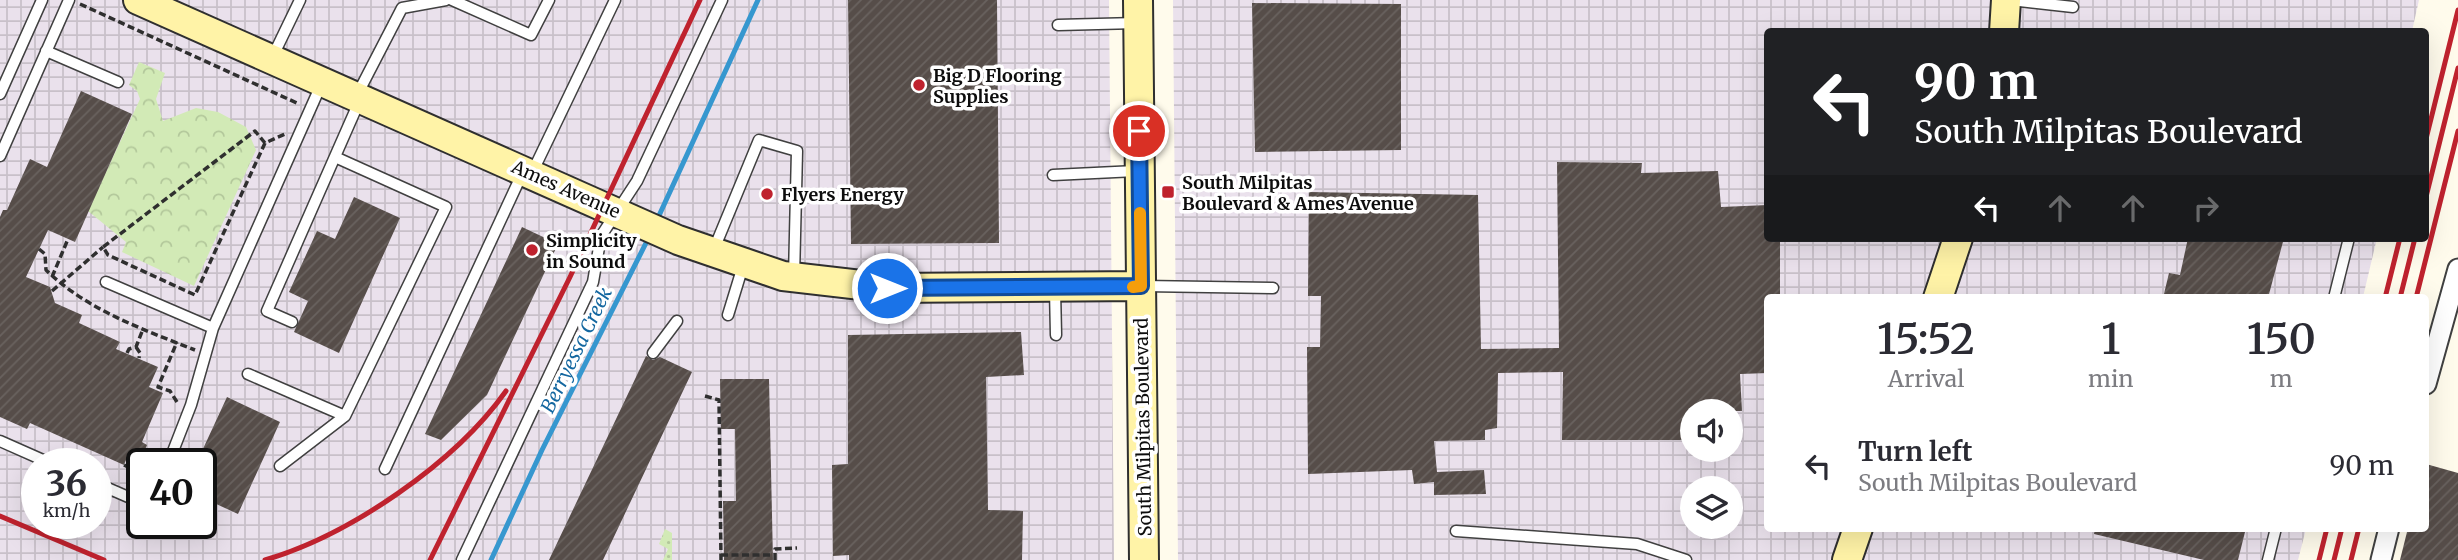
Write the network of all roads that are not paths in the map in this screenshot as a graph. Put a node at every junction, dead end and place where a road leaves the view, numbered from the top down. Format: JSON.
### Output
{"nodes":[{"id":1,"x":42,"y":0,"type":"edge"},
{"id":2,"x":70,"y":0,"type":"edge"},
{"id":3,"x":138,"y":0,"type":"edge"},
{"id":4,"x":300,"y":0,"type":"edge"},
{"id":5,"x":446,"y":0,"type":"edge"},
{"id":6,"x":452,"y":0,"type":"edge"},
{"id":7,"x":549,"y":0,"type":"edge"},
{"id":8,"x":615,"y":0,"type":"edge"},
{"id":9,"x":722,"y":0,"type":"edge"},
{"id":10,"x":2006,"y":0,"type":"edge"},
{"id":11,"x":2011,"y":0,"type":"edge"},
{"id":12,"x":2073,"y":7,"type":"dead end"},
{"id":13,"x":1138,"y":12,"type":"edge"},
{"id":14,"x":1058,"y":25,"type":"dead end"},
{"id":15,"x":2004,"y":28,"type":"edge"},
{"id":16,"x":46,"y":51,"type":"junction"},
{"id":17,"x":271,"y":59,"type":"junction"},
{"id":18,"x":323,"y":81,"type":"junction"},
{"id":19,"x":118,"y":82,"type":"dead end"},
{"id":20,"x":0,"y":94,"type":"edge"},
{"id":21,"x":358,"y":97,"type":"junction"},
{"id":22,"x":0,"y":156,"type":"edge"},
{"id":23,"x":335,"y":157,"type":"junction"},
{"id":24,"x":1140,"y":171,"type":"junction"},
{"id":25,"x":528,"y":172,"type":"junction"},
{"id":26,"x":1053,"y":175,"type":"dead end"},
{"id":27,"x":620,"y":214,"type":"junction"},
{"id":28,"x":1957,"y":242,"type":"edge"},
{"id":29,"x":2348,"y":242,"type":"edge"},
{"id":30,"x":713,"y":251,"type":"junction"},
{"id":31,"x":744,"y":262,"type":"junction"},
{"id":32,"x":2458,"y":269,"type":"edge"},
{"id":33,"x":794,"y":277,"type":"junction"},
{"id":34,"x":106,"y":282,"type":"dead end"},
{"id":35,"x":1141,"y":286,"type":"junction"},
{"id":36,"x":1055,"y":287,"type":"junction"},
{"id":37,"x":1273,"y":288,"type":"dead end"},
{"id":38,"x":1939,"y":294,"type":"edge"},
{"id":39,"x":2335,"y":294,"type":"edge"},
{"id":40,"x":728,"y":314,"type":"dead end"},
{"id":41,"x":677,"y":321,"type":"dead end"},
{"id":42,"x":292,"y":322,"type":"dead end"},
{"id":43,"x":213,"y":328,"type":"junction"},
{"id":44,"x":1056,"y":335,"type":"dead end"},
{"id":45,"x":653,"y":353,"type":"dead end"},
{"id":46,"x":2429,"y":373,"type":"edge"},
{"id":47,"x":248,"y":374,"type":"dead end"},
{"id":48,"x":345,"y":416,"type":"junction"},
{"id":49,"x":0,"y":441,"type":"edge"},
{"id":50,"x":174,"y":448,"type":"edge"},
{"id":51,"x":21,"y":450,"type":"edge"},
{"id":52,"x":280,"y":466,"type":"dead end"},
{"id":53,"x":385,"y":469,"type":"dead end"},
{"id":54,"x":1456,"y":531,"type":"dead end"},
{"id":55,"x":1857,"y":532,"type":"edge"},
{"id":56,"x":2275,"y":532,"type":"edge"},
{"id":57,"x":2388,"y":532,"type":"edge"},
{"id":58,"x":462,"y":560,"type":"edge"},
{"id":59,"x":1144,"y":560,"type":"edge"},
{"id":60,"x":1686,"y":560,"type":"edge"},
{"id":61,"x":1847,"y":560,"type":"edge"},
{"id":62,"x":2268,"y":560,"type":"edge"},
{"id":63,"x":2381,"y":560,"type":"edge"}],
"edges":[{"from":1,"to":20,"type":"lane"},
{"from":2,"to":16,"type":"lane"},
{"from":3,"to":17,"type":"street","name":"Ames Avenue"},
{"from":4,"to":17,"type":"lane"},
{"from":5,"to":21,"type":"lane"},
{"from":6,"to":7,"type":"lane"},
{"from":8,"to":25,"type":"lane"},
{"from":9,"to":27,"type":"lane"},
{"from":10,"to":15,"type":"street"},
{"from":11,"to":12,"type":"lane"},
{"from":13,"to":14,"type":"lane"},
{"from":13,"to":24,"type":"street","name":"South Milpitas Boulevard"},
{"from":16,"to":19,"type":"lane"},
{"from":16,"to":22,"type":"lane"},
{"from":17,"to":18,"type":"street","name":"Ames Avenue"},
{"from":18,"to":21,"type":"street","name":"Ames Avenue"},
{"from":18,"to":43,"type":"lane"},
{"from":21,"to":23,"type":"lane"},
{"from":21,"to":25,"type":"street","name":"Ames Avenue"},
{"from":23,"to":42,"type":"lane"},
{"from":23,"to":48,"type":"lane"},
{"from":24,"to":26,"type":"lane"},
{"from":24,"to":35,"type":"street","name":"South Milpitas Boulevard"},
{"from":25,"to":27,"type":"street","name":"Ames Avenue"},
{"from":25,"to":53,"type":"lane"},
{"from":27,"to":30,"type":"street","name":"Ames Avenue"},
{"from":27,"to":58,"type":"lane"},
{"from":28,"to":38,"type":"street"},
{"from":29,"to":39,"type":"lane"},
{"from":30,"to":31,"type":"street","name":"Ames Avenue"},
{"from":30,"to":33,"type":"lane"},
{"from":31,"to":33,"type":"street","name":"Ames Avenue"},
{"from":31,"to":40,"type":"lane"},
{"from":32,"to":46,"type":"street"},
{"from":33,"to":36,"type":"street","name":"Ames Avenue"},
{"from":34,"to":43,"type":"lane"},
{"from":35,"to":36,"type":"street","name":"Ames Avenue"},
{"from":35,"to":37,"type":"lane"},
{"from":35,"to":59,"type":"street","name":"South Milpitas Boulevard"},
{"from":36,"to":44,"type":"lane"},
{"from":41,"to":45,"type":"lane"},
{"from":43,"to":50,"type":"lane"},
{"from":47,"to":48,"type":"lane"},
{"from":48,"to":52,"type":"lane"},
{"from":49,"to":51,"type":"lane"},
{"from":54,"to":60,"type":"lane"},
{"from":55,"to":61,"type":"street"},
{"from":56,"to":62,"type":"lane"},
{"from":57,"to":63,"type":"street"}]}
